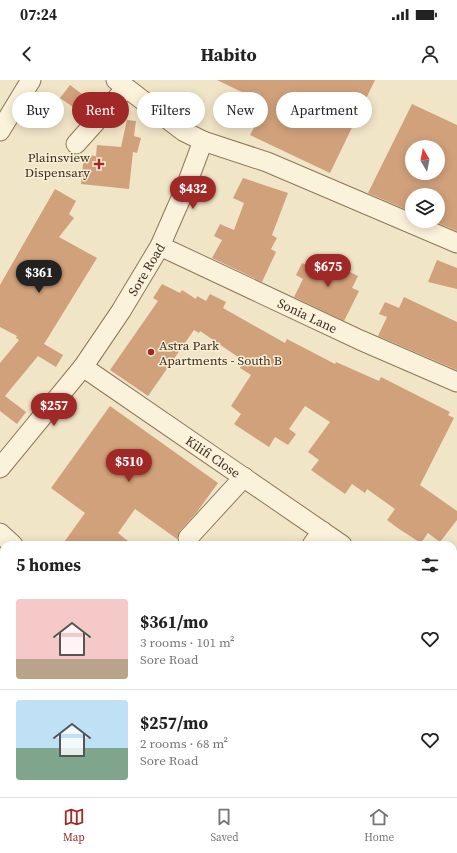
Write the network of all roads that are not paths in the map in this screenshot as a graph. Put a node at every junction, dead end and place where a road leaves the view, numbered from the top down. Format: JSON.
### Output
{"nodes":[{"id":1,"x":31,"y":80,"type":"edge"},
{"id":2,"x":121,"y":84,"type":"edge"},
{"id":3,"x":0,"y":131,"type":"edge"},
{"id":4,"x":203,"y":141,"type":"junction"},
{"id":5,"x":76,"y":144,"type":"dead end"},
{"id":6,"x":457,"y":243,"type":"edge"},
{"id":7,"x":160,"y":246,"type":"junction"},
{"id":8,"x":83,"y":367,"type":"junction"},
{"id":9,"x":457,"y":382,"type":"edge"},
{"id":10,"x":0,"y":468,"type":"edge"},
{"id":11,"x":244,"y":477,"type":"junction"},
{"id":12,"x":0,"y":533,"type":"edge"},
{"id":13,"x":188,"y":538,"type":"dead end"},
{"id":14,"x":317,"y":538,"type":"edge"},
{"id":15,"x":9,"y":541,"type":"edge"},
{"id":16,"x":328,"y":541,"type":"edge"}],
"edges":[{"from":1,"to":3,"type":"street"},
{"from":2,"to":4,"type":"street"},
{"from":2,"to":5,"type":"street"},
{"from":4,"to":6,"type":"street"},
{"from":4,"to":7,"type":"street","name":"Sore Road"},
{"from":7,"to":8,"type":"street","name":"Sore Road"},
{"from":7,"to":9,"type":"street","name":"Sonia Lane"},
{"from":8,"to":10,"type":"street","name":"Sore Road"},
{"from":8,"to":11,"type":"street","name":"Kilifi Close"},
{"from":11,"to":13,"type":"street"},
{"from":11,"to":14,"type":"street","name":"Kilifi Close"},
{"from":12,"to":15,"type":"street"},
{"from":14,"to":16,"type":"street","name":"Kilifi Close"}]}
